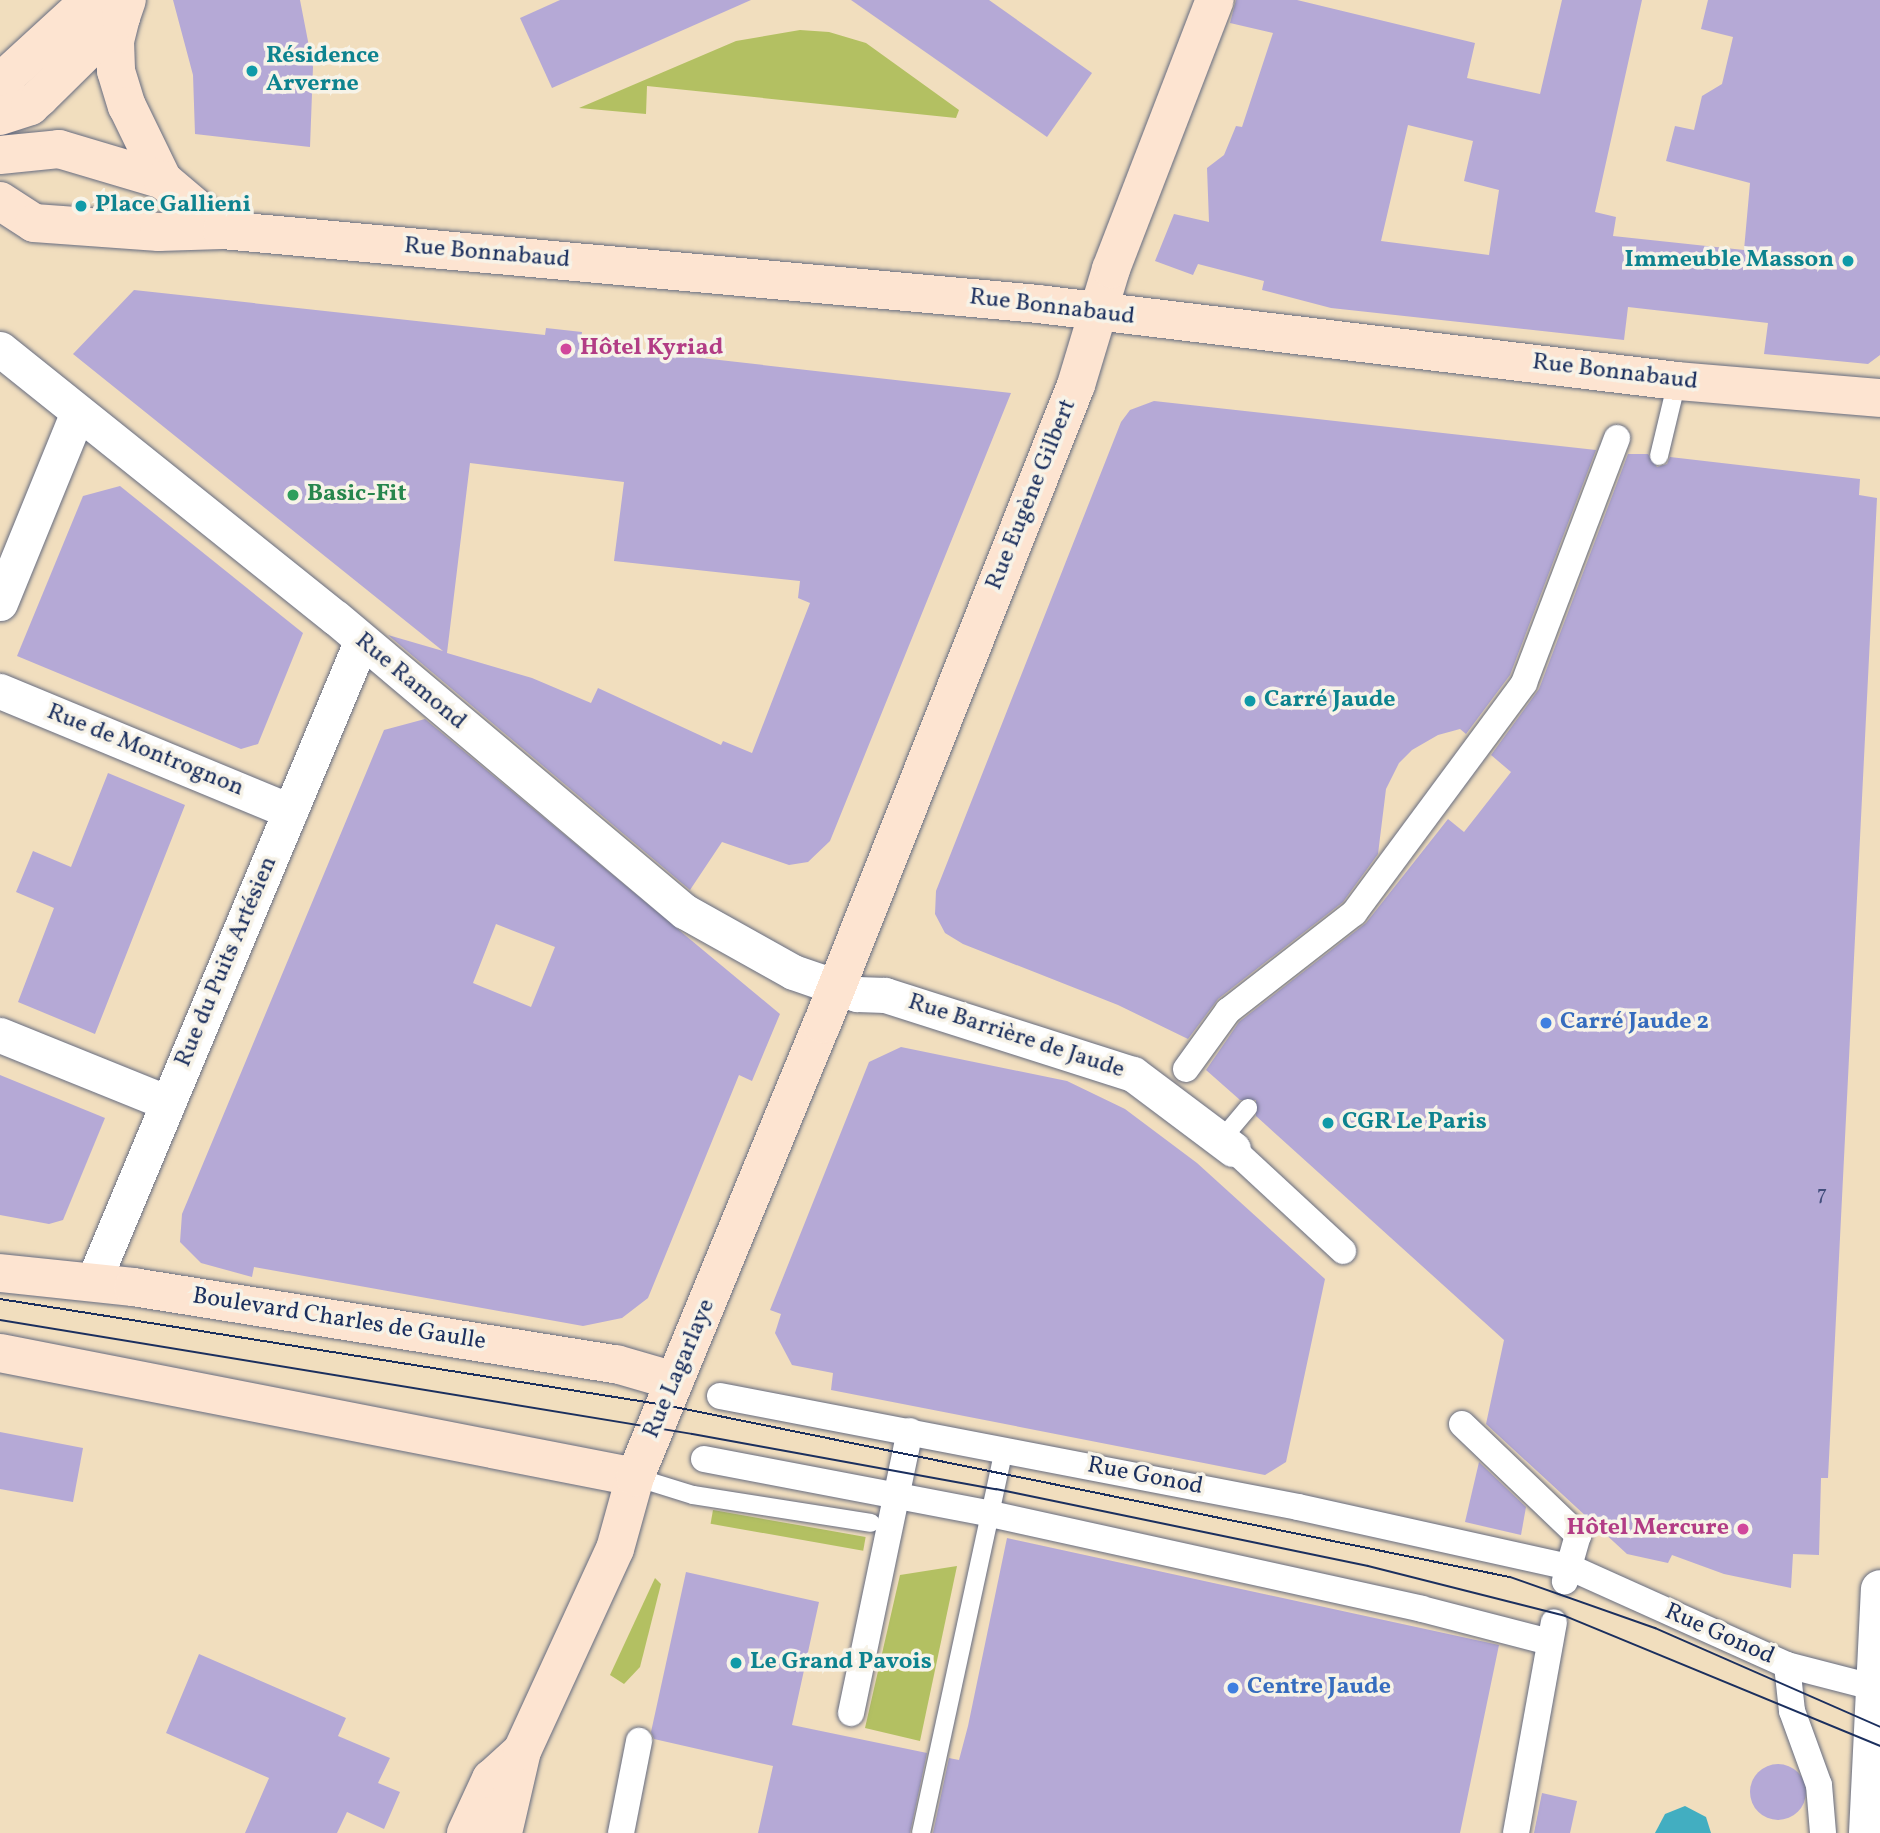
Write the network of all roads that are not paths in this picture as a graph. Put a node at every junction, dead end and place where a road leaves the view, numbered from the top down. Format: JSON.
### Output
{"nodes":[{"id":1,"x":1215,"y":0,"type":"edge"},
{"id":2,"x":113,"y":6,"type":"edge"},
{"id":3,"x":2,"y":115,"type":"edge"},
{"id":4,"x":0,"y":155,"type":"edge"},
{"id":5,"x":163,"y":180,"type":"junction"},
{"id":6,"x":0,"y":201,"type":"edge"},
{"id":7,"x":222,"y":230,"type":"junction"},
{"id":8,"x":1097,"y":311,"type":"junction"},
{"id":9,"x":0,"y":349,"type":"edge"},
{"id":10,"x":1677,"y":381,"type":"junction"},
{"id":11,"x":1880,"y":398,"type":"edge"},
{"id":12,"x":77,"y":414,"type":"junction"},
{"id":13,"x":1617,"y":439,"type":"dead end"},
{"id":14,"x":1659,"y":456,"type":"dead end"},
{"id":15,"x":0,"y":603,"type":"edge"},
{"id":16,"x":361,"y":642,"type":"junction"},
{"id":17,"x":0,"y":691,"type":"edge"},
{"id":18,"x":289,"y":811,"type":"junction"},
{"id":19,"x":837,"y":986,"type":"junction"},
{"id":20,"x":0,"y":1035,"type":"edge"},
{"id":21,"x":1186,"y":1069,"type":"dead end"},
{"id":22,"x":168,"y":1103,"type":"junction"},
{"id":23,"x":1248,"y":1108,"type":"dead end"},
{"id":24,"x":1227,"y":1144,"type":"junction"},
{"id":25,"x":1343,"y":1251,"type":"dead end"},
{"id":26,"x":0,"y":1273,"type":"edge"},
{"id":27,"x":93,"y":1282,"type":"junction"},
{"id":28,"x":0,"y":1353,"type":"edge"},
{"id":29,"x":674,"y":1381,"type":"junction"},
{"id":30,"x":720,"y":1396,"type":"dead end"},
{"id":31,"x":1462,"y":1424,"type":"dead end"},
{"id":32,"x":910,"y":1431,"type":"junction"},
{"id":33,"x":1004,"y":1450,"type":"junction"},
{"id":34,"x":704,"y":1459,"type":"dead end"},
{"id":35,"x":635,"y":1477,"type":"junction"},
{"id":36,"x":898,"y":1495,"type":"junction"},
{"id":37,"x":991,"y":1514,"type":"junction"},
{"id":38,"x":871,"y":1523,"type":"dead end"},
{"id":39,"x":1567,"y":1574,"type":"junction"},
{"id":40,"x":1880,"y":1589,"type":"edge"},
{"id":41,"x":1787,"y":1665,"type":"junction"},
{"id":42,"x":1877,"y":1688,"type":"edge"},
{"id":43,"x":851,"y":1713,"type":"dead end"},
{"id":44,"x":639,"y":1741,"type":"dead end"},
{"id":45,"x":522,"y":1751,"type":"junction"},
{"id":46,"x":491,"y":1779,"type":"junction"},
{"id":47,"x":466,"y":1833,"type":"edge"},
{"id":48,"x":479,"y":1833,"type":"edge"},
{"id":49,"x":503,"y":1833,"type":"edge"},
{"id":50,"x":621,"y":1833,"type":"edge"},
{"id":51,"x":921,"y":1833,"type":"edge"},
{"id":52,"x":1516,"y":1833,"type":"edge"},
{"id":53,"x":1823,"y":1833,"type":"edge"},
{"id":54,"x":1868,"y":1833,"type":"edge"}],
"edges":[{"from":1,"to":8,"type":"main road","name":"Rue Eugène Gilbert"},
{"from":2,"to":3,"type":"main road"},
{"from":2,"to":5,"type":"main road"},
{"from":4,"to":5,"type":"main road"},
{"from":5,"to":7,"type":"main road"},
{"from":6,"to":7,"type":"main road","name":"Rue Bonnabaud"},
{"from":7,"to":8,"type":"main road","name":"Rue Bonnabaud"},
{"from":8,"to":10,"type":"main road","name":"Rue Bonnabaud"},
{"from":8,"to":19,"type":"main road","name":"Rue Eugène Gilbert"},
{"from":9,"to":12,"type":"street","name":"Rue Ramond"},
{"from":10,"to":11,"type":"main road","name":"Rue Bonnabaud"},
{"from":10,"to":14,"type":"lane"},
{"from":12,"to":15,"type":"street"},
{"from":12,"to":16,"type":"street","name":"Rue Ramond"},
{"from":13,"to":21,"type":"street"},
{"from":16,"to":18,"type":"street","name":"Rue du Puits Artésien"},
{"from":16,"to":19,"type":"street","name":"Rue Ramond"},
{"from":17,"to":18,"type":"street","name":"Rue de Montrognon"},
{"from":18,"to":22,"type":"street","name":"Rue du Puits Artésien"},
{"from":19,"to":24,"type":"street","name":"Rue Barrière de Jaude"},
{"from":19,"to":29,"type":"main road","name":"Rue Lagarlaye"},
{"from":20,"to":22,"type":"street"},
{"from":22,"to":27,"type":"street","name":"Rue du Puits Artésien"},
{"from":23,"to":24,"type":"lane"},
{"from":24,"to":25,"type":"street","name":"Rue Barrière de Jaude"},
{"from":26,"to":27,"type":"main road","name":"Boulevard Charles de Gaulle"},
{"from":27,"to":29,"type":"main road","name":"Boulevard Charles de Gaulle"},
{"from":28,"to":35,"type":"main road"},
{"from":29,"to":35,"type":"main road","name":"Rue Lagarlaye"},
{"from":30,"to":32,"type":"street","name":"Rue Gonod"},
{"from":31,"to":39,"type":"street"},
{"from":32,"to":33,"type":"street","name":"Rue Gonod"},
{"from":32,"to":36,"type":"street"},
{"from":33,"to":37,"type":"lane"},
{"from":33,"to":39,"type":"street","name":"Rue Gonod"},
{"from":34,"to":36,"type":"street"},
{"from":35,"to":38,"type":"lane"},
{"from":35,"to":45,"type":"main road","name":"Rue Lagarlaye"},
{"from":36,"to":37,"type":"street"},
{"from":36,"to":43,"type":"street"},
{"from":37,"to":51,"type":"lane"},
{"from":37,"to":52,"type":"street"},
{"from":39,"to":41,"type":"street","name":"Rue Gonod"},
{"from":40,"to":42,"type":"street"},
{"from":41,"to":42,"type":"street","name":"Rue Gonod"},
{"from":41,"to":53,"type":"street"},
{"from":42,"to":54,"type":"street"},
{"from":44,"to":50,"type":"street"},
{"from":45,"to":46,"type":"main road","name":"Rue Lagarlaye"},
{"from":45,"to":49,"type":"main road","name":"Rue Lagarlaye"},
{"from":46,"to":47,"type":"main road","name":"Rue Lagarlaye"},
{"from":46,"to":48,"type":"lane"}]}
